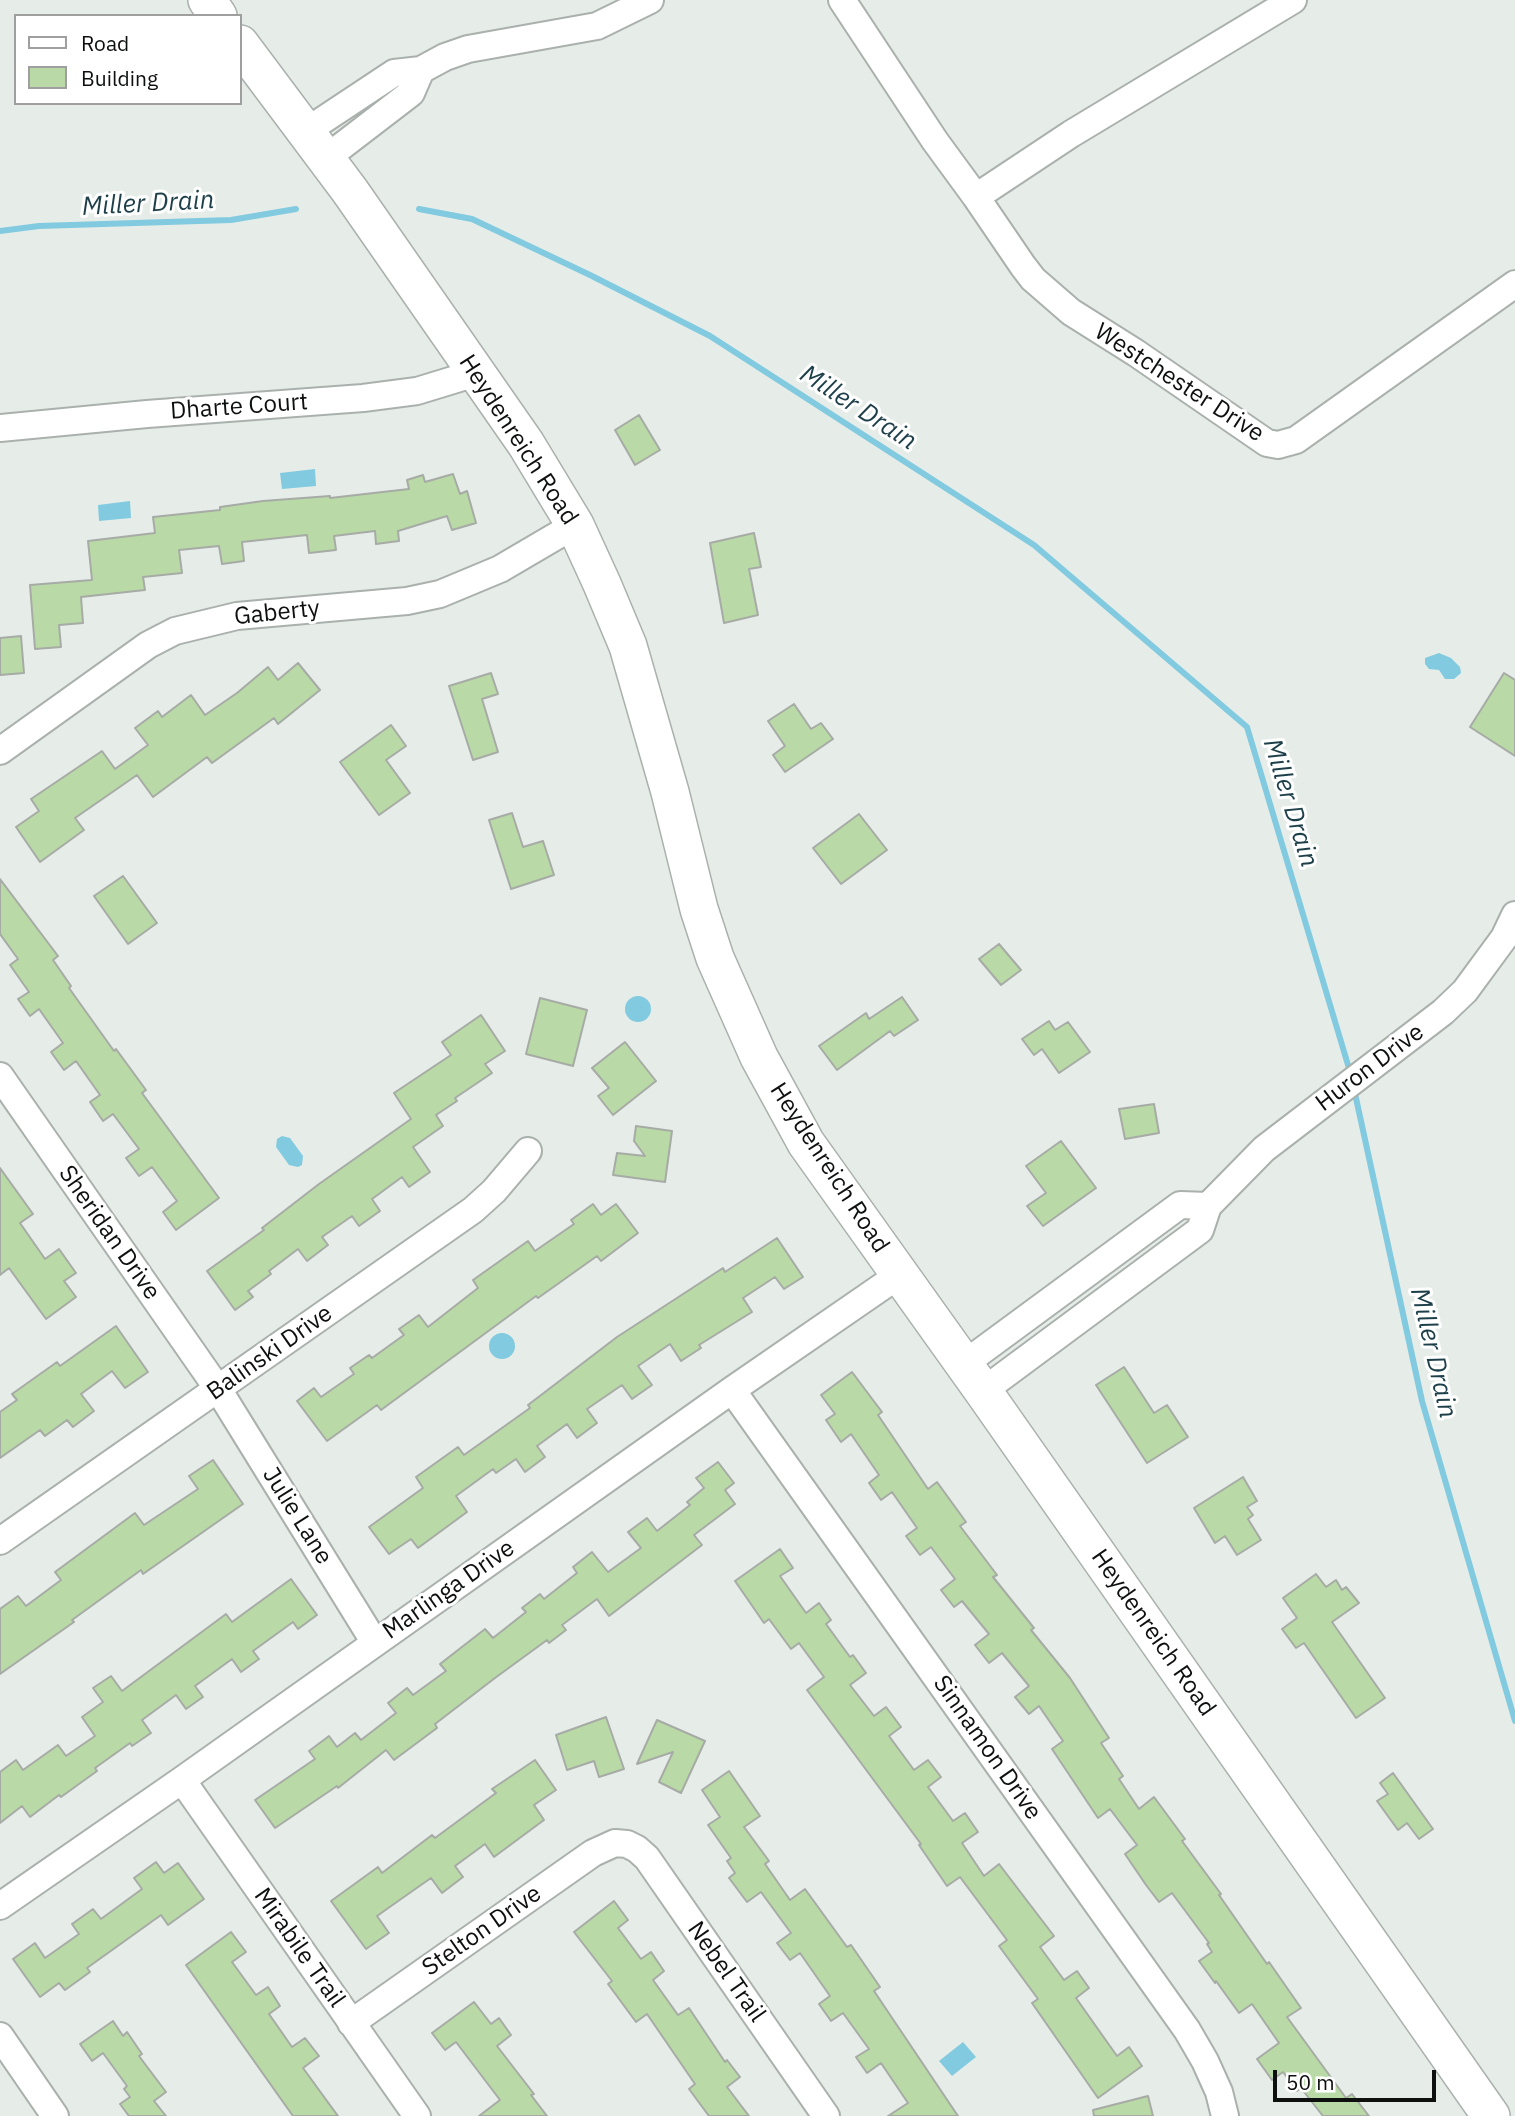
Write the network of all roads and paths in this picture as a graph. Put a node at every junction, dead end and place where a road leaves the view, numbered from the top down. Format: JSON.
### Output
{"nodes":[{"id":1,"x":650,"y":0,"type":"edge"},
{"id":2,"x":842,"y":0,"type":"edge"},
{"id":3,"x":1293,"y":0,"type":"edge"},
{"id":4,"x":242,"y":47,"type":"edge"},
{"id":5,"x":421,"y":70,"type":"junction"},
{"id":6,"x":359,"y":95,"type":"junction"},
{"id":7,"x":377,"y":120,"type":"junction"},
{"id":8,"x":315,"y":145,"type":"junction"},
{"id":9,"x":976,"y":197,"type":"junction"},
{"id":10,"x":1515,"y":284,"type":"edge"},
{"id":11,"x":476,"y":373,"type":"junction"},
{"id":12,"x":0,"y":428,"type":"edge"},
{"id":13,"x":575,"y":525,"type":"junction"},
{"id":14,"x":0,"y":751,"type":"edge"},
{"id":15,"x":1515,"y":915,"type":"edge"},
{"id":16,"x":0,"y":1076,"type":"edge"},
{"id":17,"x":528,"y":1151,"type":"dead end"},
{"id":18,"x":1208,"y":1206,"type":"junction"},
{"id":19,"x":1117,"y":1254,"type":"junction"},
{"id":20,"x":899,"y":1275,"type":"junction"},
{"id":21,"x":1136,"y":1279,"type":"junction"},
{"id":22,"x":974,"y":1378,"type":"junction"},
{"id":23,"x":218,"y":1389,"type":"junction"},
{"id":24,"x":732,"y":1390,"type":"junction"},
{"id":25,"x":0,"y":1541,"type":"edge"},
{"id":26,"x":375,"y":1643,"type":"junction"},
{"id":27,"x":182,"y":1780,"type":"junction"},
{"id":28,"x":615,"y":1843,"type":"joint"},
{"id":29,"x":0,"y":1906,"type":"edge"},
{"id":30,"x":351,"y":2022,"type":"junction"},
{"id":31,"x":0,"y":2036,"type":"edge"},
{"id":32,"x":55,"y":2116,"type":"edge"},
{"id":33,"x":417,"y":2116,"type":"edge"},
{"id":34,"x":826,"y":2116,"type":"edge"},
{"id":35,"x":1225,"y":2116,"type":"edge"},
{"id":36,"x":1491,"y":2116,"type":"edge"}],
"edges":[{"from":1,"to":5,"type":"street"},
{"from":2,"to":9,"type":"street","name":"Westchester Drive"},
{"from":3,"to":9,"type":"street"},
{"from":4,"to":8,"type":"street","name":"Heydenreich Road"},
{"from":5,"to":6,"type":"street"},
{"from":5,"to":7,"type":"street"},
{"from":6,"to":7,"type":"street"},
{"from":6,"to":8,"type":"street"},
{"from":7,"to":8,"type":"street"},
{"from":8,"to":11,"type":"street","name":"Heydenreich Road"},
{"from":9,"to":10,"type":"street","name":"Westchester Drive"},
{"from":11,"to":12,"type":"street","name":"Dharte Court"},
{"from":11,"to":13,"type":"street","name":"Heydenreich Road"},
{"from":13,"to":14,"type":"street","name":"Gaberty"},
{"from":13,"to":20,"type":"street","name":"Heydenreich Road"},
{"from":15,"to":18,"type":"street","name":"Huron Drive"},
{"from":16,"to":23,"type":"street","name":"Sheridan Drive"},
{"from":17,"to":23,"type":"street","name":"Balinski Drive"},
{"from":18,"to":19,"type":"street"},
{"from":18,"to":21,"type":"street","name":"Huron Drive"},
{"from":19,"to":21,"type":"street"},
{"from":19,"to":22,"type":"street"},
{"from":20,"to":22,"type":"street","name":"Heydenreich Road"},
{"from":20,"to":24,"type":"street","name":"Marlinga Drive"},
{"from":21,"to":22,"type":"street","name":"Huron Drive"},
{"from":22,"to":36,"type":"street","name":"Heydenreich Road"},
{"from":23,"to":25,"type":"street","name":"Balinski Drive"},
{"from":23,"to":26,"type":"street","name":"Julie Lane"},
{"from":24,"to":26,"type":"street","name":"Marlinga Drive"},
{"from":24,"to":35,"type":"street","name":"Sinnamon Drive"},
{"from":26,"to":27,"type":"street","name":"Marlinga Drive"},
{"from":27,"to":29,"type":"street","name":"Marlinga Drive"},
{"from":27,"to":30,"type":"street","name":"Mirabile Trail"},
{"from":28,"to":30,"type":"street","name":"Stelton Drive"},
{"from":28,"to":34,"type":"street","name":"Nebel Trail"},
{"from":30,"to":33,"type":"street","name":"Mirabile Trail"},
{"from":31,"to":32,"type":"street"}]}
